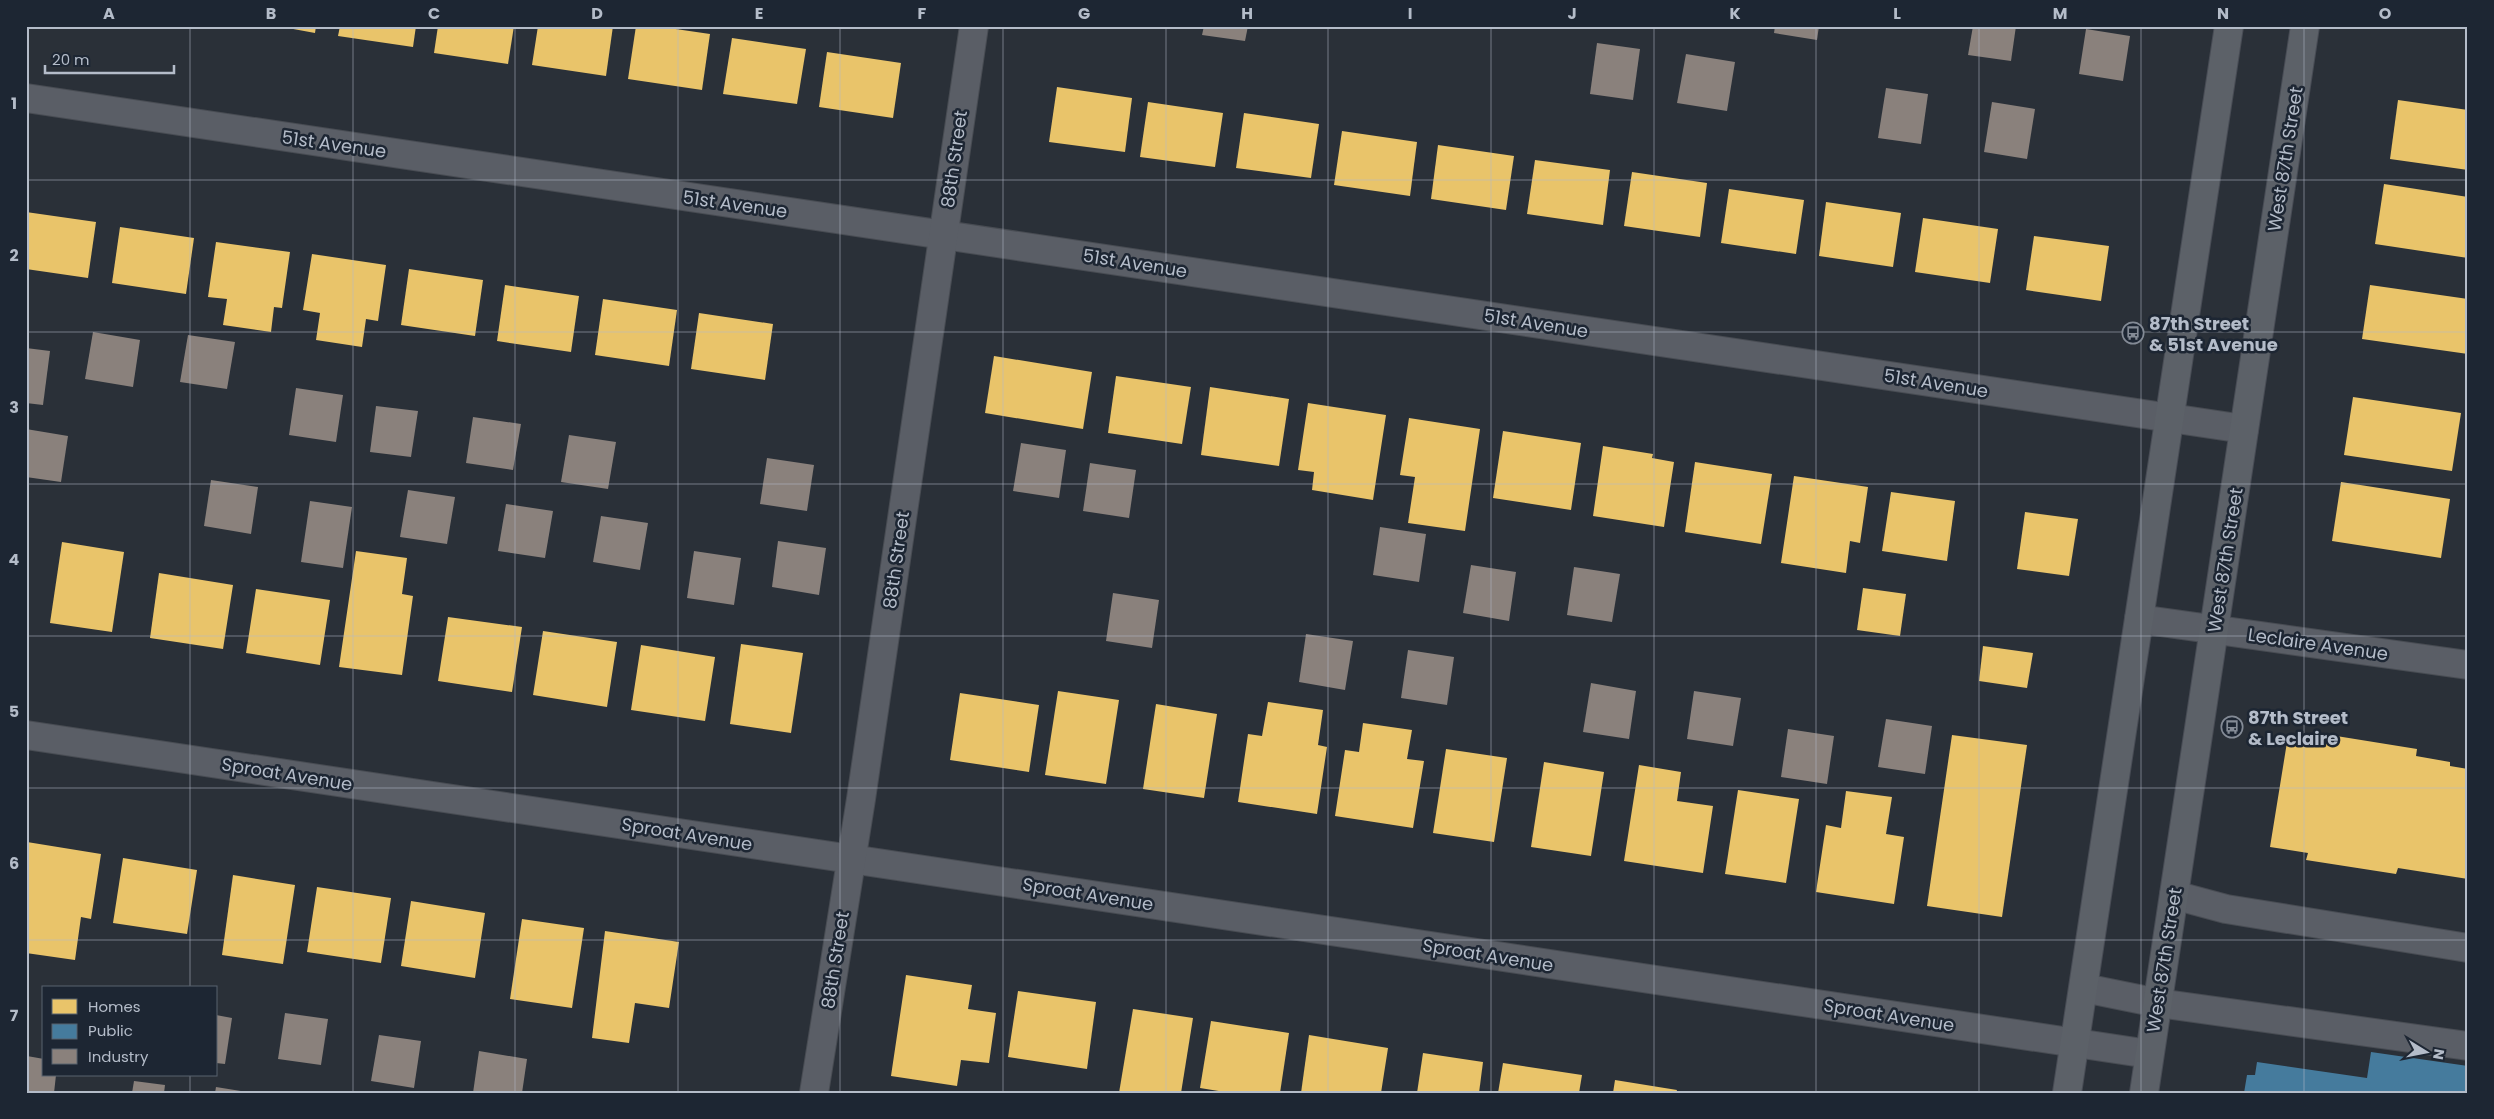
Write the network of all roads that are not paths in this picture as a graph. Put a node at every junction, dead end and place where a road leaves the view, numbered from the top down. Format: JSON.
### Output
{"nodes":[{"id":1,"x":974,"y":26,"type":"edge"},
{"id":2,"x":2229,"y":26,"type":"edge"},
{"id":3,"x":2306,"y":26,"type":"edge"},
{"id":4,"x":26,"y":98,"type":"edge"},
{"id":5,"x":944,"y":235,"type":"junction"},
{"id":6,"x":2170,"y":418,"type":"junction"},
{"id":7,"x":2244,"y":429,"type":"junction"},
{"id":8,"x":2139,"y":620,"type":"junction"},
{"id":9,"x":2214,"y":629,"type":"junction"},
{"id":10,"x":2468,"y":665,"type":"edge"},
{"id":11,"x":26,"y":735,"type":"edge"},
{"id":12,"x":852,"y":859,"type":"junction"},
{"id":13,"x":2174,"y":895,"type":"junction"},
{"id":14,"x":2468,"y":948,"type":"edge"},
{"id":15,"x":2084,"y":988,"type":"junction"},
{"id":16,"x":2158,"y":1003,"type":"junction"},
{"id":17,"x":2075,"y":1043,"type":"junction"},
{"id":18,"x":2468,"y":1046,"type":"edge"},
{"id":19,"x":2149,"y":1054,"type":"junction"},
{"id":20,"x":814,"y":1093,"type":"edge"},
{"id":21,"x":2067,"y":1093,"type":"edge"},
{"id":22,"x":2144,"y":1093,"type":"edge"}],
"edges":[{"from":1,"to":5,"type":"street","name":"88th Street"},
{"from":2,"to":6,"type":"main road"},
{"from":3,"to":7,"type":"main road","name":"West 87th Street"},
{"from":4,"to":5,"type":"street","name":"51st Avenue"},
{"from":5,"to":6,"type":"street","name":"51st Avenue"},
{"from":5,"to":12,"type":"street","name":"88th Street"},
{"from":6,"to":7,"type":"street","name":"51st Avenue"},
{"from":6,"to":8,"type":"main road"},
{"from":7,"to":9,"type":"main road","name":"West 87th Street"},
{"from":8,"to":9,"type":"street","name":"Leclaire Avenue"},
{"from":8,"to":15,"type":"main road"},
{"from":9,"to":10,"type":"street","name":"Leclaire Avenue"},
{"from":9,"to":13,"type":"main road","name":"West 87th Street"},
{"from":11,"to":12,"type":"street","name":"Sproat Avenue"},
{"from":12,"to":17,"type":"street","name":"Sproat Avenue"},
{"from":12,"to":20,"type":"street","name":"88th Street"},
{"from":13,"to":14,"type":"street"},
{"from":13,"to":16,"type":"main road","name":"West 87th Street"},
{"from":15,"to":16,"type":"street"},
{"from":15,"to":17,"type":"main road"},
{"from":16,"to":18,"type":"street"},
{"from":16,"to":19,"type":"main road","name":"West 87th Street"},
{"from":17,"to":19,"type":"street","name":"Sproat Avenue"},
{"from":17,"to":21,"type":"main road"},
{"from":19,"to":22,"type":"main road","name":"West 87th Street"}]}
